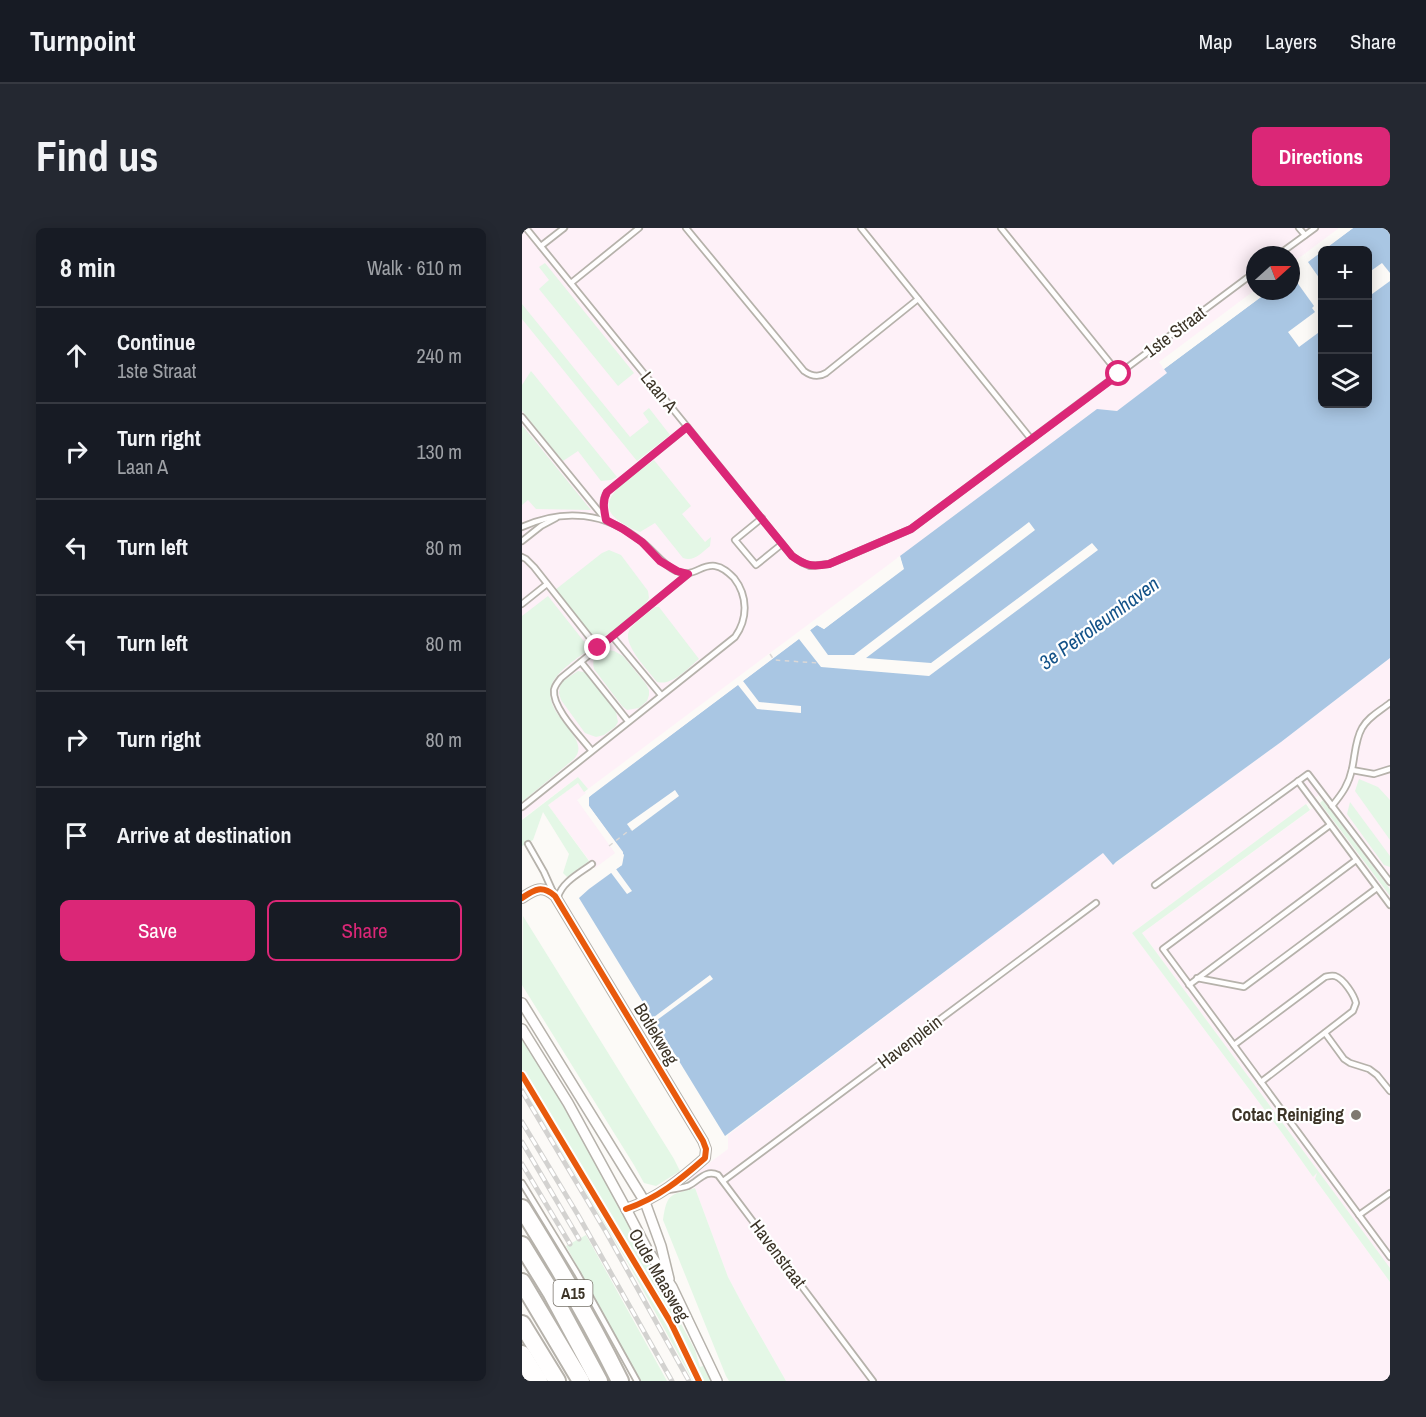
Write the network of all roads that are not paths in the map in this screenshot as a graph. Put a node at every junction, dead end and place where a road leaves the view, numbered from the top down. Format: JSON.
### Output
{"nodes":[{"id":1,"x":526,"y":228,"type":"edge"},
{"id":2,"x":564,"y":228,"type":"edge"},
{"id":3,"x":639,"y":228,"type":"edge"},
{"id":4,"x":686,"y":228,"type":"edge"},
{"id":5,"x":861,"y":228,"type":"edge"},
{"id":6,"x":1001,"y":228,"type":"edge"},
{"id":7,"x":1299,"y":228,"type":"edge"},
{"id":8,"x":1315,"y":228,"type":"edge"},
{"id":9,"x":1305,"y":235,"type":"junction"},
{"id":10,"x":541,"y":246,"type":"junction"},
{"id":11,"x":1290,"y":246,"type":"edge"},
{"id":12,"x":1246,"y":279,"type":"edge"},
{"id":13,"x":571,"y":283,"type":"junction"},
{"id":14,"x":918,"y":299,"type":"junction"},
{"id":15,"x":1119,"y":374,"type":"junction"},
{"id":16,"x":522,"y":417,"type":"edge"},
{"id":17,"x":687,"y":427,"type":"junction"},
{"id":18,"x":1031,"y":439,"type":"junction"},
{"id":19,"x":562,"y":515,"type":"junction"},
{"id":20,"x":762,"y":518,"type":"junction"},
{"id":21,"x":606,"y":520,"type":"junction"},
{"id":22,"x":522,"y":527,"type":"edge"},
{"id":23,"x":522,"y":541,"type":"edge"},
{"id":24,"x":782,"y":544,"type":"junction"},
{"id":25,"x":792,"y":556,"type":"joint"},
{"id":26,"x":522,"y":557,"type":"edge"},
{"id":27,"x":688,"y":574,"type":"junction"},
{"id":28,"x":547,"y":584,"type":"junction"},
{"id":29,"x":522,"y":604,"type":"edge"},
{"id":30,"x":612,"y":636,"type":"junction"},
{"id":31,"x":598,"y":648,"type":"junction"},
{"id":32,"x":581,"y":662,"type":"junction"},
{"id":33,"x":661,"y":695,"type":"junction"},
{"id":34,"x":1390,"y":703,"type":"edge"},
{"id":35,"x":628,"y":721,"type":"junction"},
{"id":36,"x":591,"y":750,"type":"junction"},
{"id":37,"x":1390,"y":769,"type":"edge"},
{"id":38,"x":1352,"y":770,"type":"junction"},
{"id":39,"x":1298,"y":781,"type":"junction"},
{"id":40,"x":1332,"y":806,"type":"junction"},
{"id":41,"x":522,"y":807,"type":"edge"},
{"id":42,"x":1330,"y":825,"type":"junction"},
{"id":43,"x":528,"y":844,"type":"dead end"},
{"id":44,"x":1356,"y":860,"type":"junction"},
{"id":45,"x":592,"y":864,"type":"dead end"},
{"id":46,"x":1388,"y":875,"type":"edge"},
{"id":47,"x":1390,"y":882,"type":"edge"},
{"id":48,"x":1155,"y":885,"type":"dead end"},
{"id":49,"x":1377,"y":888,"type":"junction"},
{"id":50,"x":522,"y":898,"type":"edge"},
{"id":51,"x":556,"y":898,"type":"junction"},
{"id":52,"x":1096,"y":903,"type":"dead end"},
{"id":53,"x":1390,"y":905,"type":"edge"},
{"id":54,"x":1197,"y":978,"type":"junction"},
{"id":55,"x":1189,"y":985,"type":"junction"},
{"id":56,"x":522,"y":1004,"type":"edge"},
{"id":57,"x":522,"y":1029,"type":"edge"},
{"id":58,"x":1325,"y":1032,"type":"junction"},
{"id":59,"x":1234,"y":1045,"type":"junction"},
{"id":60,"x":1261,"y":1082,"type":"junction"},
{"id":61,"x":1390,"y":1091,"type":"edge"},
{"id":62,"x":723,"y":1181,"type":"junction"},
{"id":63,"x":522,"y":1183,"type":"edge"},
{"id":64,"x":664,"y":1190,"type":"junction"},
{"id":65,"x":1390,"y":1193,"type":"edge"},
{"id":66,"x":645,"y":1202,"type":"junction"},
{"id":67,"x":522,"y":1208,"type":"edge"},
{"id":68,"x":626,"y":1209,"type":"junction"},
{"id":69,"x":1359,"y":1215,"type":"junction"},
{"id":70,"x":522,"y":1226,"type":"edge"},
{"id":71,"x":522,"y":1245,"type":"edge"},
{"id":72,"x":1390,"y":1257,"type":"edge"},
{"id":73,"x":522,"y":1282,"type":"edge"},
{"id":74,"x":672,"y":1287,"type":"junction"},
{"id":75,"x":522,"y":1324,"type":"edge"},
{"id":76,"x":522,"y":1354,"type":"edge"},
{"id":77,"x":522,"y":1377,"type":"edge"},
{"id":78,"x":525,"y":1381,"type":"edge"},
{"id":79,"x":539,"y":1381,"type":"edge"},
{"id":80,"x":556,"y":1381,"type":"edge"},
{"id":81,"x":581,"y":1381,"type":"edge"},
{"id":82,"x":599,"y":1381,"type":"edge"},
{"id":83,"x":619,"y":1381,"type":"edge"},
{"id":84,"x":637,"y":1381,"type":"edge"},
{"id":85,"x":717,"y":1381,"type":"edge"},
{"id":86,"x":873,"y":1381,"type":"edge"}],
"edges":[{"from":1,"to":10,"type":"lane","name":"Laan A"},
{"from":2,"to":10,"type":"lane"},
{"from":3,"to":13,"type":"lane"},
{"from":4,"to":14,"type":"lane"},
{"from":5,"to":14,"type":"lane"},
{"from":6,"to":15,"type":"lane"},
{"from":7,"to":9,"type":"lane"},
{"from":8,"to":9,"type":"lane"},
{"from":9,"to":11,"type":"lane"},
{"from":10,"to":13,"type":"lane","name":"Laan A"},
{"from":12,"to":15,"type":"lane","name":"1ste Straat"},
{"from":13,"to":17,"type":"lane","name":"Laan A"},
{"from":14,"to":18,"type":"lane"},
{"from":15,"to":18,"type":"lane","name":"1ste Straat"},
{"from":16,"to":21,"type":"lane"},
{"from":17,"to":20,"type":"lane","name":"Laan A"},
{"from":17,"to":21,"type":"lane"},
{"from":18,"to":25,"type":"lane","name":"1ste Straat"},
{"from":19,"to":21,"type":"lane"},
{"from":19,"to":22,"type":"lane"},
{"from":19,"to":23,"type":"lane"},
{"from":20,"to":24,"type":"lane","name":"Laan A"},
{"from":20,"to":24,"type":"lane"},
{"from":21,"to":27,"type":"lane"},
{"from":24,"to":25,"type":"lane","name":"Laan A"},
{"from":26,"to":28,"type":"lane"},
{"from":27,"to":30,"type":"lane"},
{"from":27,"to":33,"type":"lane"},
{"from":28,"to":29,"type":"lane"},
{"from":28,"to":31,"type":"lane"},
{"from":30,"to":31,"type":"lane"},
{"from":30,"to":33,"type":"lane"},
{"from":31,"to":32,"type":"lane"},
{"from":32,"to":35,"type":"lane"},
{"from":32,"to":36,"type":"lane"},
{"from":33,"to":35,"type":"lane"},
{"from":34,"to":38,"type":"lane"},
{"from":35,"to":36,"type":"lane"},
{"from":36,"to":41,"type":"lane"},
{"from":37,"to":38,"type":"lane"},
{"from":38,"to":40,"type":"lane"},
{"from":39,"to":40,"type":"lane"},
{"from":39,"to":42,"type":"lane"},
{"from":39,"to":48,"type":"lane"},
{"from":40,"to":46,"type":"lane"},
{"from":42,"to":44,"type":"lane"},
{"from":42,"to":55,"type":"lane"},
{"from":43,"to":51,"type":"lane"},
{"from":44,"to":49,"type":"lane"},
{"from":44,"to":54,"type":"lane"},
{"from":45,"to":51,"type":"lane"},
{"from":46,"to":47,"type":"lane"},
{"from":49,"to":53,"type":"lane"},
{"from":49,"to":54,"type":"lane"},
{"from":50,"to":51,"type":"street"},
{"from":51,"to":64,"type":"street","name":"Botlekweg"},
{"from":52,"to":62,"type":"lane","name":"Havenplein"},
{"from":54,"to":55,"type":"lane"},
{"from":55,"to":59,"type":"lane"},
{"from":56,"to":66,"type":"street"},
{"from":57,"to":68,"type":"street"},
{"from":58,"to":59,"type":"lane"},
{"from":58,"to":60,"type":"lane"},
{"from":58,"to":61,"type":"lane"},
{"from":59,"to":60,"type":"lane"},
{"from":60,"to":69,"type":"lane"},
{"from":62,"to":64,"type":"lane"},
{"from":62,"to":86,"type":"lane","name":"Havenstraat"},
{"from":63,"to":84,"type":"lane"},
{"from":64,"to":66,"type":"street","name":"Botlekweg"},
{"from":65,"to":69,"type":"lane"},
{"from":66,"to":68,"type":"street","name":"Botlekweg"},
{"from":66,"to":74,"type":"street","name":"Oude Maasweg"},
{"from":67,"to":83,"type":"highway","number":"A15"},
{"from":68,"to":74,"type":"street","name":"Oude Maasweg"},
{"from":69,"to":72,"type":"lane"},
{"from":70,"to":83,"type":"highway","number":"A15"},
{"from":71,"to":82,"type":"highway","number":"A15"},
{"from":73,"to":81,"type":"highway","number":"A15"},
{"from":74,"to":85,"type":"street","name":"Oude Maasweg"},
{"from":75,"to":80,"type":"highway"},
{"from":76,"to":79,"type":"highway"},
{"from":77,"to":78,"type":"highway"}]}
